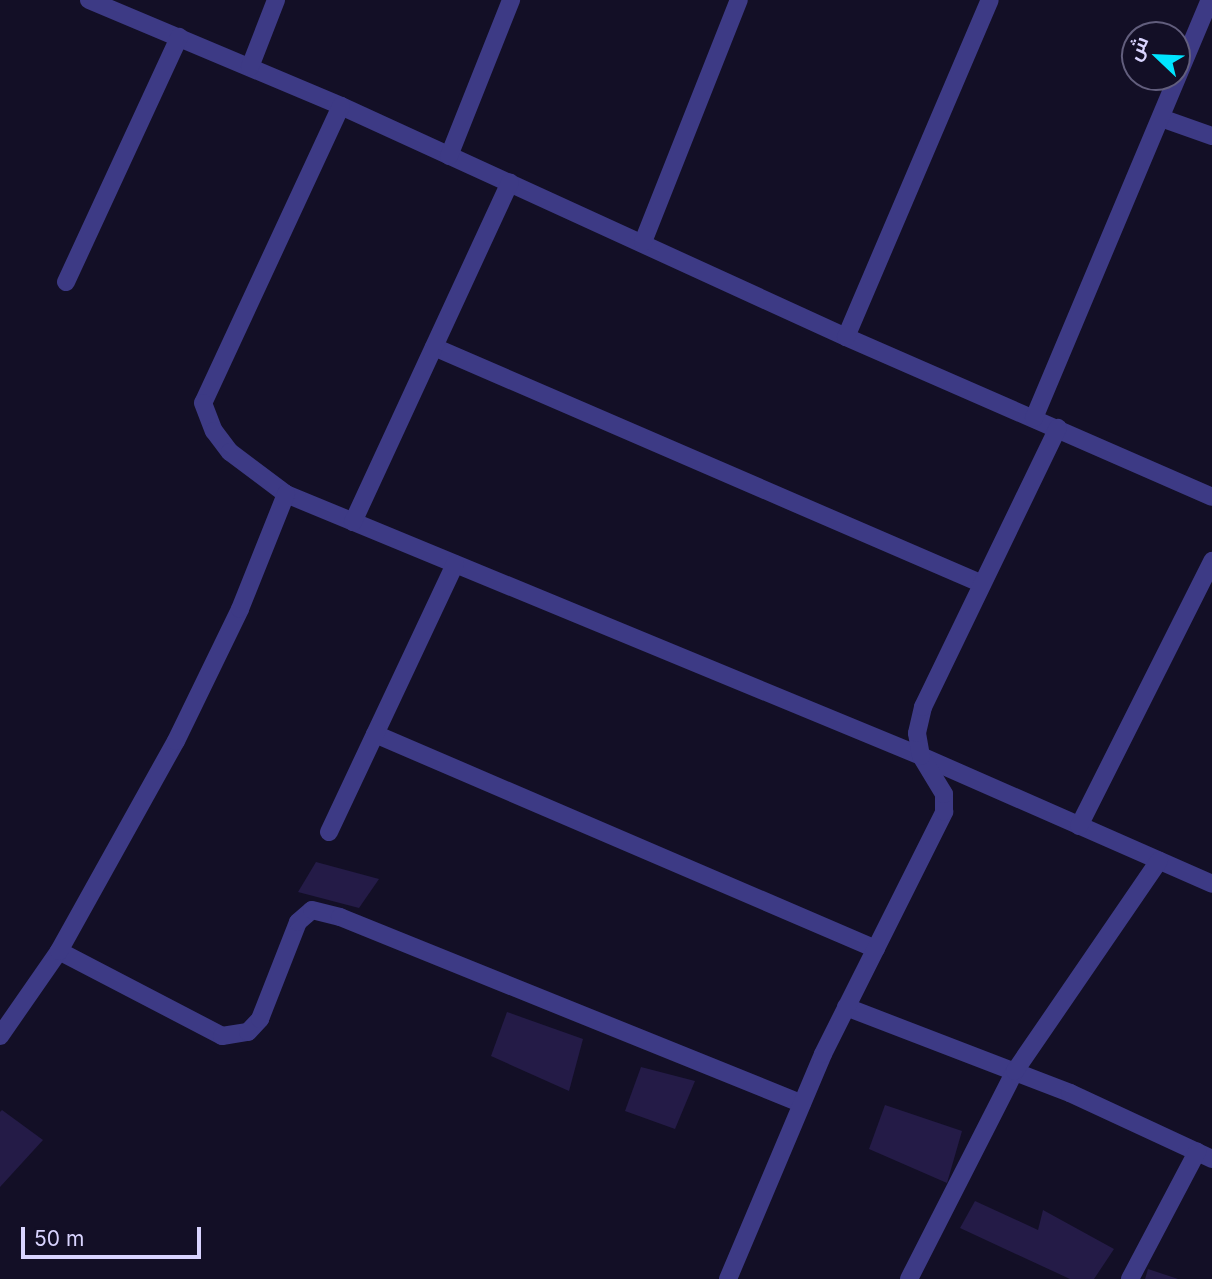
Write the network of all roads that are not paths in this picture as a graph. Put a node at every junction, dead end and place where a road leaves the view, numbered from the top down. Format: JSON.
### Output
{"nodes":[{"id":1,"x":89,"y":0,"type":"edge"},
{"id":2,"x":276,"y":0,"type":"edge"},
{"id":3,"x":511,"y":0,"type":"edge"},
{"id":4,"x":739,"y":0,"type":"edge"},
{"id":5,"x":989,"y":0,"type":"edge"},
{"id":6,"x":1210,"y":0,"type":"edge"},
{"id":7,"x":179,"y":37,"type":"junction"},
{"id":8,"x":250,"y":67,"type":"junction"},
{"id":9,"x":341,"y":106,"type":"junction"},
{"id":10,"x":1161,"y":118,"type":"junction"},
{"id":11,"x":1212,"y":136,"type":"edge"},
{"id":12,"x":449,"y":156,"type":"junction"},
{"id":13,"x":510,"y":182,"type":"junction"},
{"id":14,"x":643,"y":242,"type":"junction"},
{"id":15,"x":66,"y":282,"type":"dead end"},
{"id":16,"x":846,"y":337,"type":"junction"},
{"id":17,"x":434,"y":347,"type":"junction"},
{"id":18,"x":1034,"y":418,"type":"junction"},
{"id":19,"x":1058,"y":428,"type":"junction"},
{"id":20,"x":286,"y":494,"type":"junction"},
{"id":21,"x":1212,"y":496,"type":"edge"},
{"id":22,"x":353,"y":522,"type":"junction"},
{"id":23,"x":1212,"y":561,"type":"edge"},
{"id":24,"x":455,"y":564,"type":"junction"},
{"id":25,"x":981,"y":583,"type":"junction"},
{"id":26,"x":374,"y":734,"type":"junction"},
{"id":27,"x":921,"y":757,"type":"junction"},
{"id":28,"x":1079,"y":826,"type":"junction"},
{"id":29,"x":329,"y":832,"type":"dead end"},
{"id":30,"x":1159,"y":861,"type":"junction"},
{"id":31,"x":1212,"y":884,"type":"edge"},
{"id":32,"x":876,"y":949,"type":"junction"},
{"id":33,"x":59,"y":951,"type":"junction"},
{"id":34,"x":846,"y":1007,"type":"junction"},
{"id":35,"x":0,"y":1037,"type":"edge"},
{"id":36,"x":1015,"y":1070,"type":"junction"},
{"id":37,"x":802,"y":1104,"type":"junction"},
{"id":38,"x":1205,"y":1156,"type":"edge"},
{"id":39,"x":728,"y":1279,"type":"edge"},
{"id":40,"x":909,"y":1279,"type":"edge"},
{"id":41,"x":1130,"y":1279,"type":"edge"}],
"edges":[{"from":1,"to":7,"type":"street"},
{"from":2,"to":8,"type":"street"},
{"from":3,"to":12,"type":"street"},
{"from":4,"to":14,"type":"street"},
{"from":5,"to":16,"type":"street"},
{"from":6,"to":10,"type":"street"},
{"from":7,"to":8,"type":"street"},
{"from":7,"to":15,"type":"street"},
{"from":8,"to":9,"type":"street"},
{"from":9,"to":12,"type":"street"},
{"from":9,"to":20,"type":"street"},
{"from":10,"to":11,"type":"street"},
{"from":10,"to":18,"type":"street"},
{"from":12,"to":13,"type":"street"},
{"from":13,"to":14,"type":"street"},
{"from":13,"to":17,"type":"street"},
{"from":14,"to":16,"type":"street"},
{"from":16,"to":18,"type":"street"},
{"from":17,"to":22,"type":"street"},
{"from":17,"to":25,"type":"street"},
{"from":18,"to":19,"type":"street"},
{"from":19,"to":21,"type":"street"},
{"from":19,"to":25,"type":"street"},
{"from":20,"to":22,"type":"street"},
{"from":20,"to":33,"type":"street"},
{"from":22,"to":24,"type":"street"},
{"from":23,"to":28,"type":"street"},
{"from":24,"to":26,"type":"street"},
{"from":24,"to":27,"type":"street"},
{"from":25,"to":27,"type":"street"},
{"from":26,"to":29,"type":"street"},
{"from":26,"to":32,"type":"street"},
{"from":27,"to":28,"type":"street"},
{"from":27,"to":32,"type":"street"},
{"from":28,"to":30,"type":"street"},
{"from":30,"to":31,"type":"street"},
{"from":30,"to":36,"type":"street"},
{"from":32,"to":34,"type":"street"},
{"from":33,"to":35,"type":"street"},
{"from":33,"to":37,"type":"street"},
{"from":34,"to":36,"type":"street"},
{"from":34,"to":37,"type":"street"},
{"from":36,"to":38,"type":"street"},
{"from":36,"to":40,"type":"street"},
{"from":37,"to":39,"type":"street"},
{"from":38,"to":41,"type":"street"}]}
